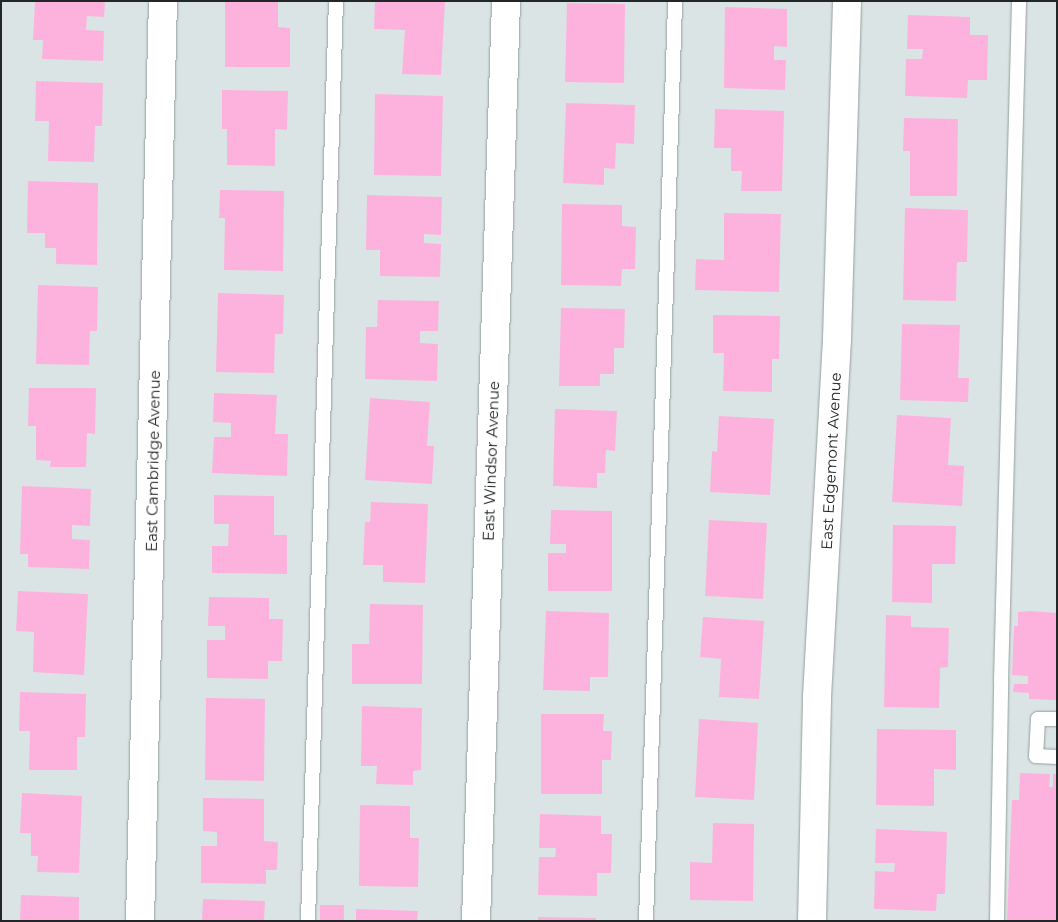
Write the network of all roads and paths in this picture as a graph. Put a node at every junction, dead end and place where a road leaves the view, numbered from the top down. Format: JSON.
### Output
{"nodes":[{"id":1,"x":163,"y":1,"type":"edge"},
{"id":2,"x":336,"y":1,"type":"edge"},
{"id":3,"x":506,"y":1,"type":"edge"},
{"id":4,"x":675,"y":1,"type":"edge"},
{"id":5,"x":847,"y":1,"type":"edge"},
{"id":6,"x":1019,"y":1,"type":"edge"},
{"id":7,"x":1057,"y":719,"type":"edge"},
{"id":8,"x":1057,"y":757,"type":"edge"},
{"id":9,"x":140,"y":921,"type":"edge"},
{"id":10,"x":308,"y":921,"type":"edge"},
{"id":11,"x":476,"y":921,"type":"edge"},
{"id":12,"x":646,"y":921,"type":"edge"},
{"id":13,"x":812,"y":921,"type":"edge"},
{"id":14,"x":998,"y":921,"type":"edge"}],
"edges":[{"from":1,"to":9,"type":"street","name":"East Cambridge Avenue"},
{"from":2,"to":10,"type":"lane"},
{"from":3,"to":11,"type":"street","name":"East Windsor Avenue"},
{"from":4,"to":12,"type":"lane"},
{"from":5,"to":13,"type":"street","name":"East Edgemont Avenue"},
{"from":6,"to":14,"type":"lane"},
{"from":7,"to":8,"type":"lane"}]}
